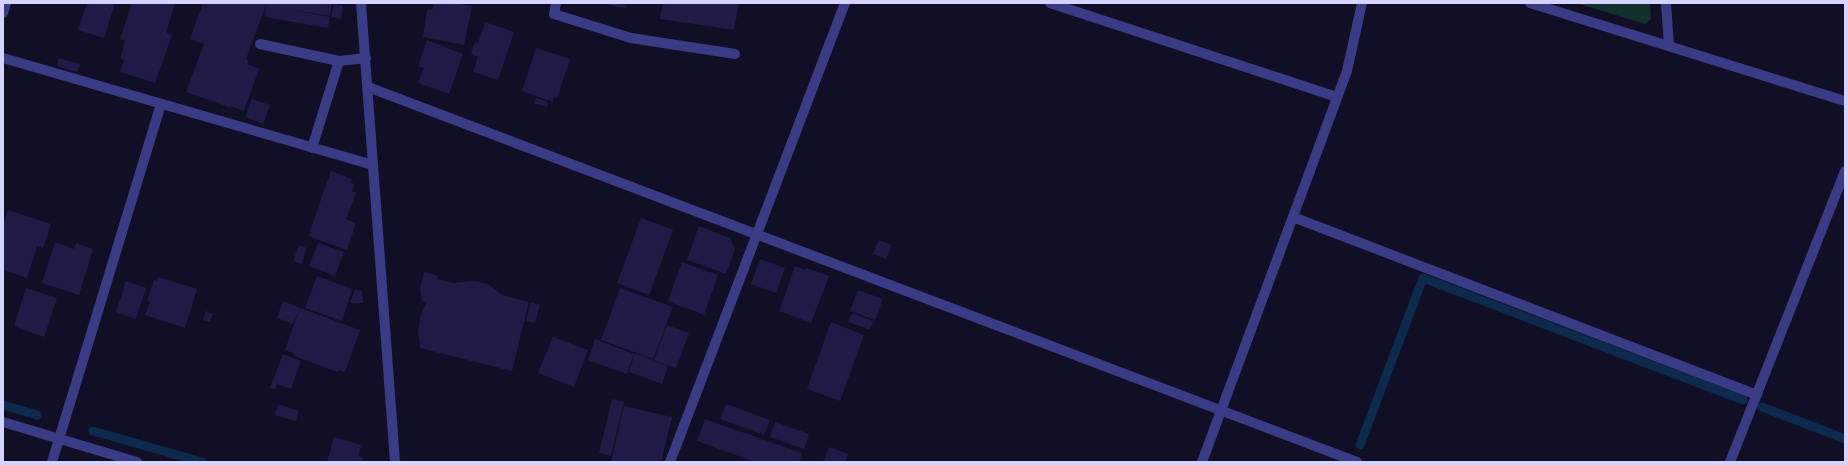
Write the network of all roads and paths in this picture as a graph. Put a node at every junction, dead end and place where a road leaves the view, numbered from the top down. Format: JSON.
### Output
{"nodes":[{"id":1,"x":6,"y":3,"type":"edge"},
{"id":2,"x":362,"y":3,"type":"edge"},
{"id":3,"x":556,"y":3,"type":"edge"},
{"id":4,"x":845,"y":3,"type":"edge"},
{"id":5,"x":1050,"y":3,"type":"edge"},
{"id":6,"x":1362,"y":3,"type":"edge"},
{"id":7,"x":1530,"y":3,"type":"edge"},
{"id":8,"x":1666,"y":3,"type":"edge"},
{"id":9,"x":3,"y":13,"type":"edge"},
{"id":10,"x":260,"y":44,"type":"dead end"},
{"id":11,"x":1669,"y":46,"type":"junction"},
{"id":12,"x":735,"y":54,"type":"dead end"},
{"id":13,"x":3,"y":58,"type":"edge"},
{"id":14,"x":366,"y":58,"type":"junction"},
{"id":15,"x":339,"y":61,"type":"junction"},
{"id":16,"x":368,"y":87,"type":"junction"},
{"id":17,"x":1337,"y":97,"type":"junction"},
{"id":18,"x":1845,"y":101,"type":"edge"},
{"id":19,"x":161,"y":104,"type":"junction"},
{"id":20,"x":312,"y":148,"type":"junction"},
{"id":21,"x":373,"y":165,"type":"junction"},
{"id":22,"x":1845,"y":172,"type":"edge"},
{"id":23,"x":1293,"y":217,"type":"junction"},
{"id":24,"x":757,"y":234,"type":"junction"},
{"id":25,"x":1757,"y":395,"type":"junction"},
{"id":26,"x":1222,"y":411,"type":"junction"},
{"id":27,"x":3,"y":422,"type":"edge"},
{"id":28,"x":59,"y":439,"type":"junction"},
{"id":29,"x":52,"y":462,"type":"edge"},
{"id":30,"x":137,"y":462,"type":"edge"},
{"id":31,"x":395,"y":462,"type":"edge"},
{"id":32,"x":670,"y":462,"type":"edge"},
{"id":33,"x":1202,"y":462,"type":"edge"},
{"id":34,"x":1357,"y":462,"type":"edge"},
{"id":35,"x":1730,"y":462,"type":"edge"}],
"edges":[{"from":1,"to":9,"type":"street"},
{"from":2,"to":14,"type":"street"},
{"from":3,"to":12,"type":"street"},
{"from":4,"to":24,"type":"street"},
{"from":5,"to":17,"type":"street"},
{"from":6,"to":17,"type":"street"},
{"from":7,"to":11,"type":"street"},
{"from":8,"to":11,"type":"street"},
{"from":10,"to":15,"type":"street"},
{"from":11,"to":18,"type":"street"},
{"from":13,"to":19,"type":"street"},
{"from":14,"to":15,"type":"street"},
{"from":14,"to":16,"type":"street"},
{"from":15,"to":20,"type":"street"},
{"from":16,"to":21,"type":"street"},
{"from":16,"to":24,"type":"street"},
{"from":17,"to":23,"type":"street"},
{"from":19,"to":20,"type":"street"},
{"from":19,"to":28,"type":"street"},
{"from":20,"to":21,"type":"street"},
{"from":21,"to":31,"type":"street"},
{"from":22,"to":25,"type":"street"},
{"from":23,"to":25,"type":"street"},
{"from":23,"to":26,"type":"street"},
{"from":24,"to":26,"type":"street"},
{"from":24,"to":32,"type":"street"},
{"from":25,"to":35,"type":"street"},
{"from":26,"to":33,"type":"street"},
{"from":26,"to":34,"type":"street"},
{"from":27,"to":28,"type":"street"},
{"from":28,"to":29,"type":"street"},
{"from":28,"to":30,"type":"street"}]}
